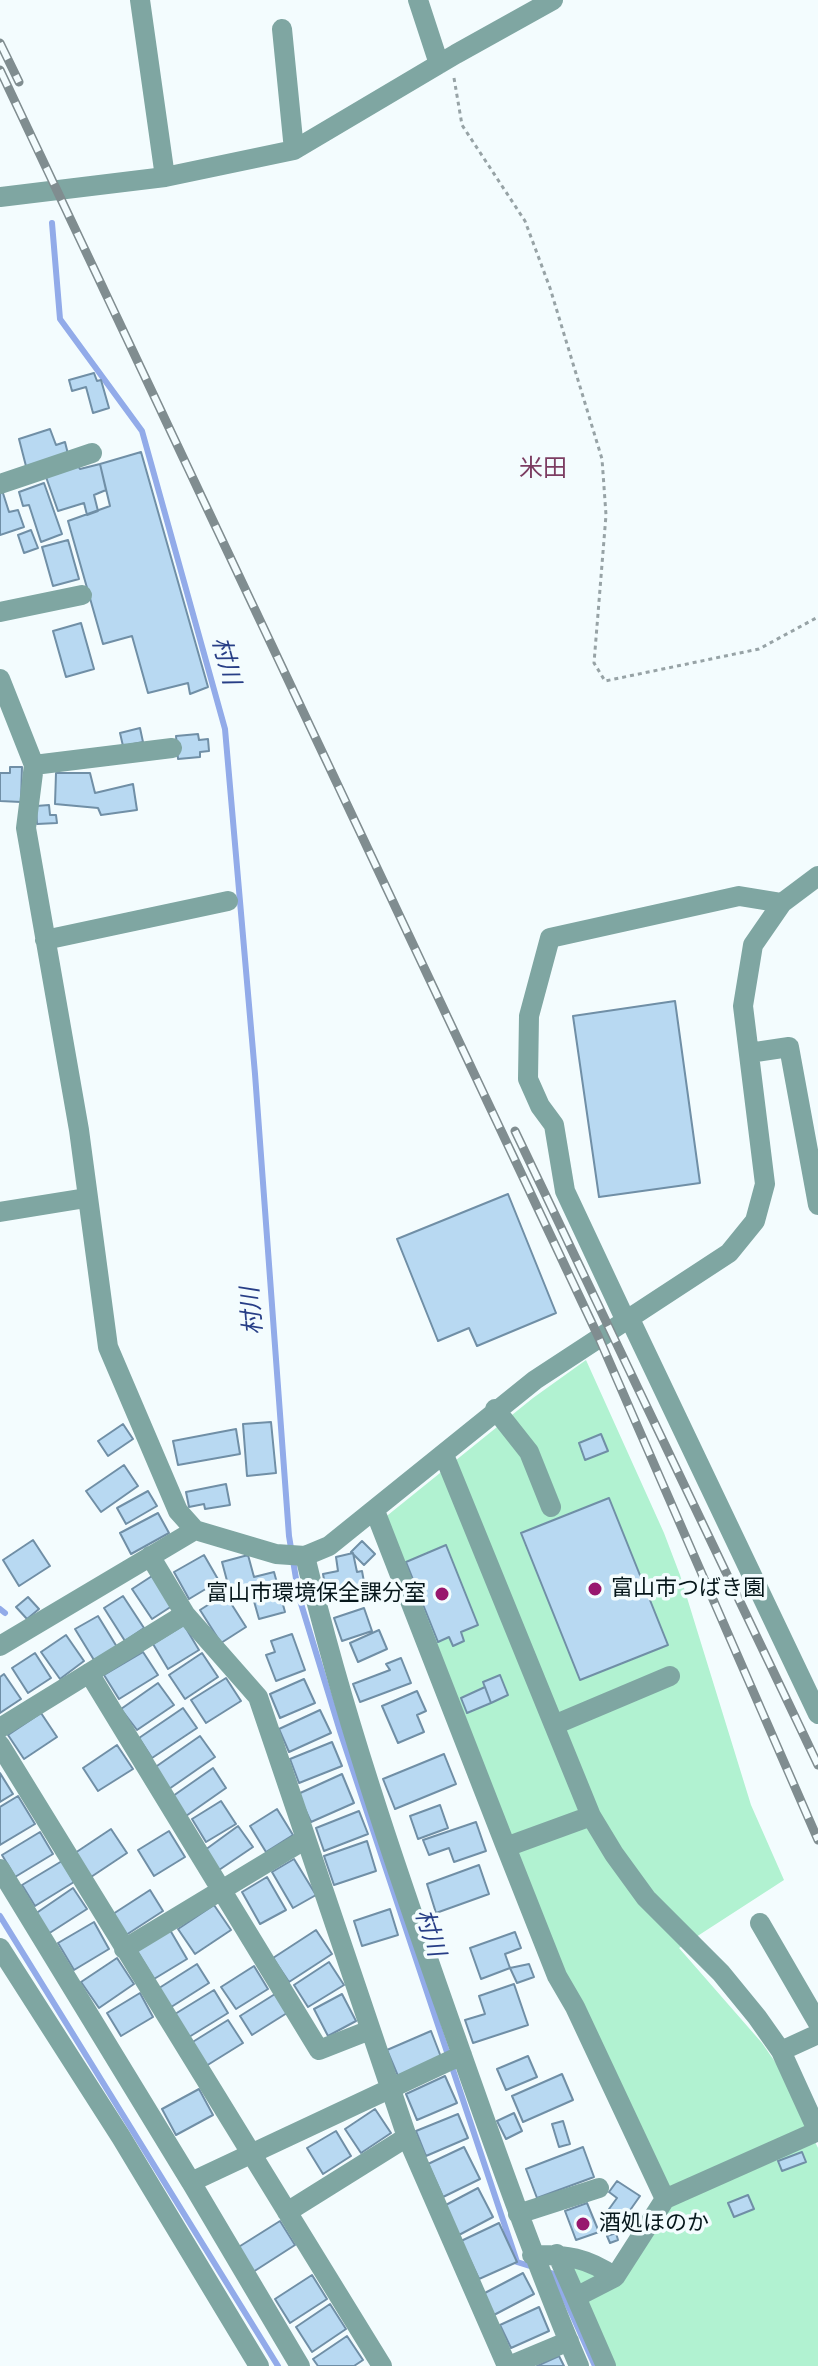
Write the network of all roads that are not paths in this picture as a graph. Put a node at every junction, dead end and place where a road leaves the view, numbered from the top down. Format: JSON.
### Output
{"nodes":[{"id":1,"x":140,"y":0,"type":"edge"},
{"id":2,"x":418,"y":0,"type":"edge"},
{"id":3,"x":553,"y":0,"type":"edge"},
{"id":4,"x":282,"y":29,"type":"dead end"},
{"id":5,"x":448,"y":59,"type":"junction"},
{"id":6,"x":294,"y":150,"type":"junction"},
{"id":7,"x":165,"y":177,"type":"junction"},
{"id":8,"x":0,"y":197,"type":"edge"},
{"id":9,"x":92,"y":453,"type":"dead end"},
{"id":10,"x":0,"y":484,"type":"edge"},
{"id":11,"x":82,"y":595,"type":"dead end"},
{"id":12,"x":0,"y":612,"type":"edge"},
{"id":13,"x":0,"y":679,"type":"edge"},
{"id":14,"x":172,"y":748,"type":"dead end"},
{"id":15,"x":34,"y":765,"type":"junction"},
{"id":16,"x":818,"y":876,"type":"edge"},
{"id":17,"x":228,"y":901,"type":"dead end"},
{"id":18,"x":782,"y":903,"type":"junction"},
{"id":19,"x":45,"y":940,"type":"junction"},
{"id":20,"x":749,"y":1053,"type":"junction"},
{"id":21,"x":86,"y":1198,"type":"junction"},
{"id":22,"x":818,"y":1205,"type":"edge"},
{"id":23,"x":0,"y":1212,"type":"edge"},
{"id":24,"x":627,"y":1318,"type":"junction"},
{"id":25,"x":495,"y":1409,"type":"junction"},
{"id":26,"x":444,"y":1455,"type":"junction"},
{"id":27,"x":551,"y":1507,"type":"dead end"},
{"id":28,"x":375,"y":1511,"type":"junction"},
{"id":29,"x":195,"y":1530,"type":"junction"},
{"id":30,"x":150,"y":1556,"type":"junction"},
{"id":31,"x":305,"y":1556,"type":"junction"},
{"id":32,"x":185,"y":1614,"type":"junction"},
{"id":33,"x":0,"y":1646,"type":"edge"},
{"id":34,"x":89,"y":1673,"type":"junction"},
{"id":35,"x":670,"y":1676,"type":"dead end"},
{"id":36,"x":818,"y":1714,"type":"edge"},
{"id":37,"x":554,"y":1725,"type":"junction"},
{"id":38,"x":0,"y":1728,"type":"edge"},
{"id":39,"x":0,"y":1745,"type":"edge"},
{"id":40,"x":591,"y":1816,"type":"junction"},
{"id":41,"x":306,"y":1839,"type":"junction"},
{"id":42,"x":506,"y":1847,"type":"junction"},
{"id":43,"x":0,"y":1869,"type":"edge"},
{"id":44,"x":222,"y":1890,"type":"junction"},
{"id":45,"x":760,"y":1923,"type":"dead end"},
{"id":46,"x":0,"y":1948,"type":"edge"},
{"id":47,"x":124,"y":1949,"type":"junction"},
{"id":48,"x":818,"y":2023,"type":"edge"},
{"id":49,"x":370,"y":2030,"type":"junction"},
{"id":50,"x":818,"y":2034,"type":"edge"},
{"id":51,"x":781,"y":2051,"type":"junction"},
{"id":52,"x":462,"y":2055,"type":"junction"},
{"id":53,"x":390,"y":2089,"type":"junction"},
{"id":54,"x":818,"y":2131,"type":"edge"},
{"id":55,"x":407,"y":2137,"type":"junction"},
{"id":56,"x":251,"y":2154,"type":"junction"},
{"id":57,"x":191,"y":2182,"type":"junction"},
{"id":58,"x":599,"y":2188,"type":"dead end"},
{"id":59,"x":665,"y":2199,"type":"junction"},
{"id":60,"x":287,"y":2212,"type":"junction"},
{"id":61,"x":518,"y":2214,"type":"junction"},
{"id":62,"x":557,"y":2254,"type":"junction"},
{"id":63,"x":532,"y":2255,"type":"junction"},
{"id":64,"x":615,"y":2277,"type":"junction"},
{"id":65,"x":576,"y":2297,"type":"junction"},
{"id":66,"x":569,"y":2341,"type":"junction"},
{"id":67,"x":259,"y":2366,"type":"edge"},
{"id":68,"x":300,"y":2366,"type":"edge"},
{"id":69,"x":382,"y":2366,"type":"edge"},
{"id":70,"x":508,"y":2366,"type":"edge"},
{"id":71,"x":579,"y":2366,"type":"edge"},
{"id":72,"x":606,"y":2366,"type":"edge"}],
"edges":[{"from":1,"to":7,"type":"street"},
{"from":2,"to":5,"type":"street"},
{"from":3,"to":5,"type":"street"},
{"from":4,"to":6,"type":"street"},
{"from":5,"to":6,"type":"street"},
{"from":6,"to":7,"type":"street"},
{"from":7,"to":8,"type":"street"},
{"from":9,"to":10,"type":"street"},
{"from":11,"to":12,"type":"street"},
{"from":13,"to":15,"type":"street"},
{"from":14,"to":15,"type":"street"},
{"from":15,"to":19,"type":"street"},
{"from":16,"to":18,"type":"street"},
{"from":17,"to":19,"type":"street"},
{"from":18,"to":20,"type":"street"},
{"from":18,"to":24,"type":"street"},
{"from":19,"to":21,"type":"street"},
{"from":20,"to":22,"type":"street"},
{"from":20,"to":24,"type":"street"},
{"from":21,"to":23,"type":"street"},
{"from":21,"to":29,"type":"street"},
{"from":24,"to":25,"type":"street"},
{"from":24,"to":36,"type":"street"},
{"from":25,"to":26,"type":"street"},
{"from":25,"to":27,"type":"street"},
{"from":26,"to":28,"type":"street"},
{"from":26,"to":37,"type":"street"},
{"from":28,"to":31,"type":"street"},
{"from":28,"to":42,"type":"street"},
{"from":29,"to":30,"type":"street"},
{"from":29,"to":31,"type":"street"},
{"from":30,"to":32,"type":"street"},
{"from":30,"to":33,"type":"street"},
{"from":31,"to":52,"type":"street"},
{"from":32,"to":34,"type":"street"},
{"from":32,"to":41,"type":"street"},
{"from":34,"to":38,"type":"street"},
{"from":34,"to":44,"type":"street"},
{"from":35,"to":37,"type":"street"},
{"from":37,"to":40,"type":"street"},
{"from":39,"to":47,"type":"street"},
{"from":40,"to":42,"type":"street"},
{"from":40,"to":51,"type":"street"},
{"from":41,"to":44,"type":"street"},
{"from":41,"to":49,"type":"street"},
{"from":42,"to":59,"type":"street"},
{"from":43,"to":57,"type":"street"},
{"from":44,"to":47,"type":"street"},
{"from":44,"to":49,"type":"street"},
{"from":45,"to":48,"type":"street"},
{"from":46,"to":67,"type":"street"},
{"from":47,"to":56,"type":"street"},
{"from":49,"to":53,"type":"street"},
{"from":50,"to":51,"type":"street"},
{"from":51,"to":54,"type":"street"},
{"from":52,"to":53,"type":"street"},
{"from":52,"to":61,"type":"street"},
{"from":53,"to":55,"type":"street"},
{"from":53,"to":56,"type":"street"},
{"from":54,"to":59,"type":"street"},
{"from":55,"to":60,"type":"street"},
{"from":55,"to":70,"type":"street"},
{"from":56,"to":57,"type":"street"},
{"from":56,"to":60,"type":"street"},
{"from":57,"to":68,"type":"street"},
{"from":58,"to":61,"type":"street"},
{"from":59,"to":64,"type":"street"},
{"from":60,"to":69,"type":"street"},
{"from":61,"to":63,"type":"street"},
{"from":62,"to":63,"type":"street"},
{"from":62,"to":64,"type":"street"},
{"from":62,"to":65,"type":"street"},
{"from":63,"to":66,"type":"street"},
{"from":64,"to":65,"type":"street"},
{"from":65,"to":72,"type":"street"},
{"from":66,"to":70,"type":"street"},
{"from":66,"to":71,"type":"street"}]}
